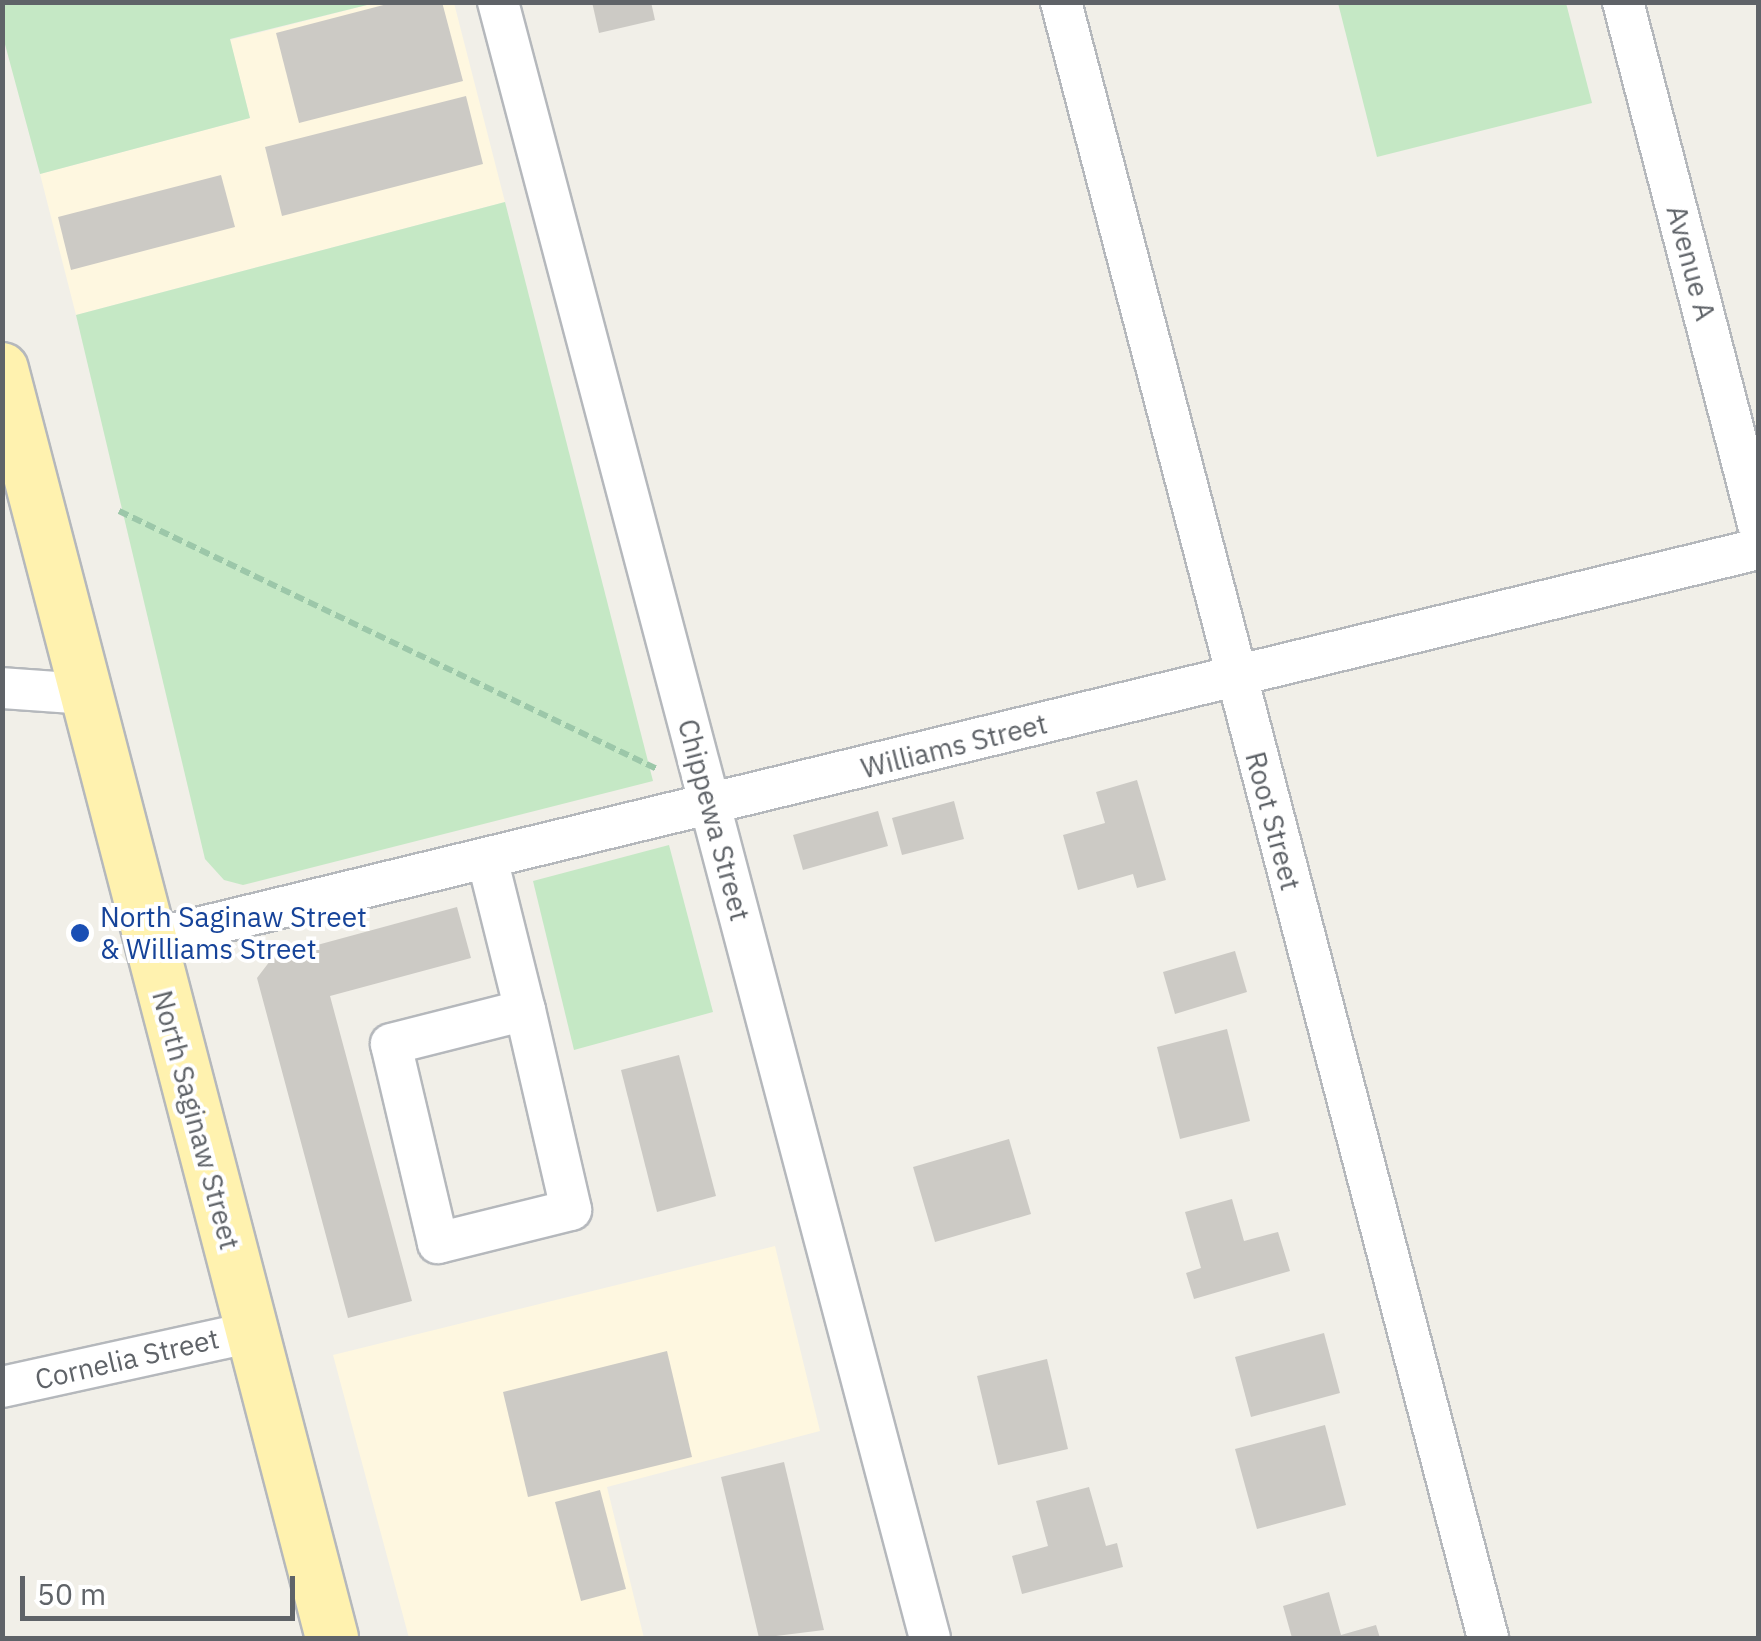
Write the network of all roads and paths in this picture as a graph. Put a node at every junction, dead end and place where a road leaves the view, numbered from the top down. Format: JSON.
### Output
{"nodes":[{"id":1,"x":498,"y":2,"type":"edge"},
{"id":2,"x":1062,"y":2,"type":"edge"},
{"id":3,"x":1624,"y":2,"type":"edge"},
{"id":4,"x":2,"y":369,"type":"edge"},
{"id":5,"x":9,"y":423,"type":"edge"},
{"id":6,"x":120,"y":511,"type":"dead end"},
{"id":7,"x":1758,"y":524,"type":"edge"},
{"id":8,"x":1758,"y":549,"type":"edge"},
{"id":9,"x":1237,"y":678,"type":"junction"},
{"id":10,"x":2,"y":688,"type":"edge"},
{"id":11,"x":85,"y":694,"type":"junction"},
{"id":12,"x":659,"y":770,"type":"dead end"},
{"id":13,"x":710,"y":805,"type":"junction"},
{"id":14,"x":488,"y":862,"type":"junction"},
{"id":15,"x":148,"y":940,"type":"junction"},
{"id":16,"x":524,"y":1010,"type":"junction"},
{"id":17,"x":252,"y":1332,"type":"junction"},
{"id":18,"x":2,"y":1387,"type":"edge"},
{"id":19,"x":332,"y":1638,"type":"edge"},
{"id":20,"x":930,"y":1638,"type":"edge"},
{"id":21,"x":1488,"y":1638,"type":"edge"}],
"edges":[{"from":1,"to":13,"type":"street","name":"Chippewa Street"},
{"from":2,"to":9,"type":"street","name":"Root Street"},
{"from":3,"to":7,"type":"street","name":"Avenue A"},
{"from":4,"to":5,"type":"main road","name":"North Saginaw Street"},
{"from":5,"to":11,"type":"main road","name":"North Saginaw Street"},
{"from":6,"to":12,"type":"path"},
{"from":8,"to":9,"type":"street","name":"Williams Street"},
{"from":9,"to":13,"type":"street","name":"Williams Street"},
{"from":9,"to":21,"type":"street","name":"Root Street"},
{"from":10,"to":11,"type":"street"},
{"from":11,"to":15,"type":"main road","name":"North Saginaw Street"},
{"from":13,"to":14,"type":"street","name":"Williams Street"},
{"from":13,"to":20,"type":"street","name":"Chippewa Street"},
{"from":14,"to":15,"type":"street","name":"Williams Street"},
{"from":14,"to":16,"type":"street"},
{"from":15,"to":17,"type":"main road","name":"North Saginaw Street"},
{"from":16,"to":16,"type":"street"},
{"from":17,"to":18,"type":"street","name":"Cornelia Street"},
{"from":17,"to":19,"type":"main road","name":"North Saginaw Street"}]}
